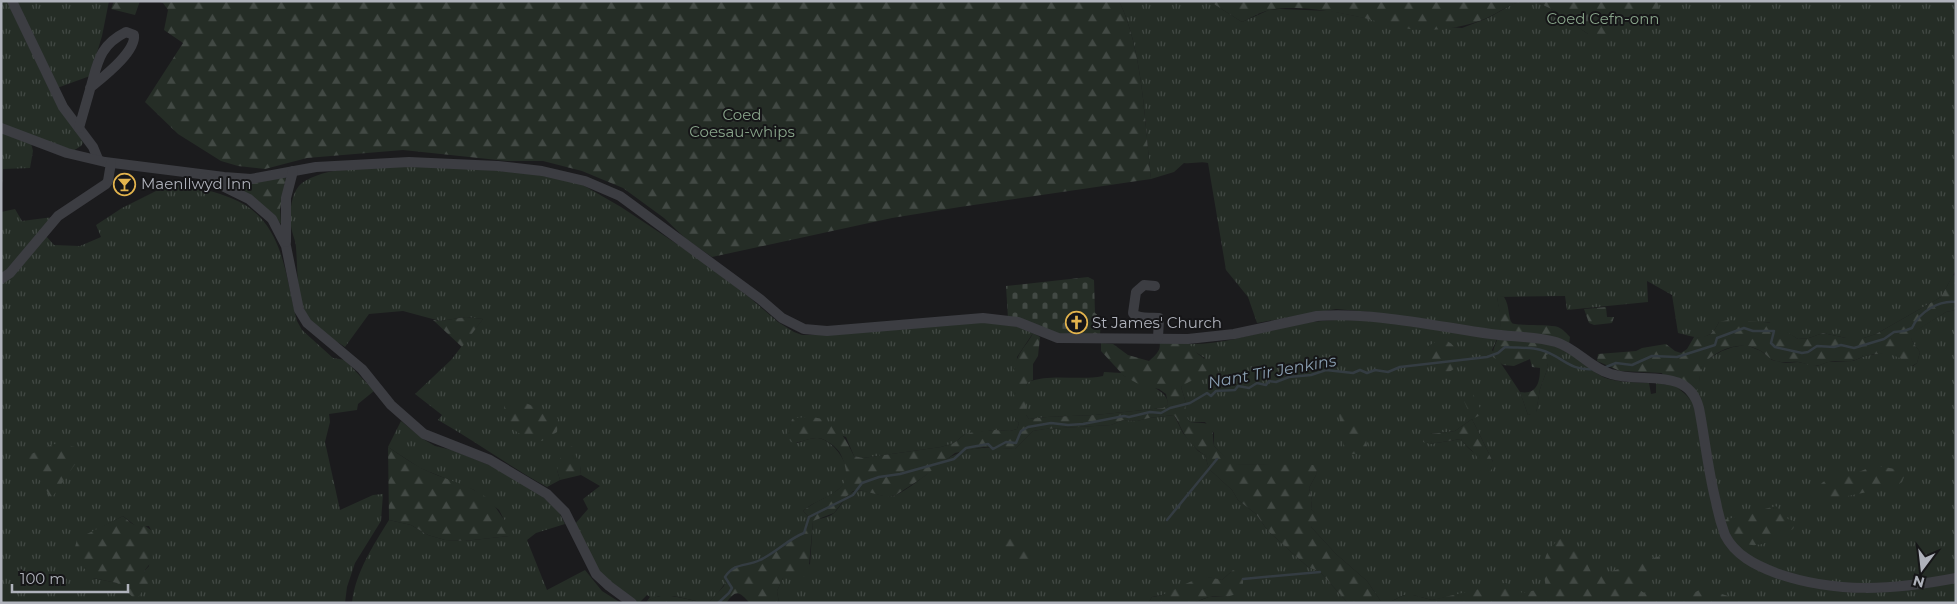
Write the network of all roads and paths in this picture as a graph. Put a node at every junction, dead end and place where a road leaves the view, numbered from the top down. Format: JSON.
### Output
{"nodes":[{"id":1,"x":12,"y":1,"type":"edge"},
{"id":2,"x":90,"y":88,"type":"junction"},
{"id":3,"x":1,"y":128,"type":"edge"},
{"id":4,"x":79,"y":128,"type":"junction"},
{"id":5,"x":98,"y":159,"type":"junction"},
{"id":6,"x":110,"y":163,"type":"junction"},
{"id":7,"x":293,"y":171,"type":"junction"},
{"id":8,"x":196,"y":173,"type":"junction"},
{"id":9,"x":286,"y":246,"type":"junction"},
{"id":10,"x":1,"y":279,"type":"edge"},
{"id":11,"x":1155,"y":286,"type":"dead end"},
{"id":12,"x":1158,"y":338,"type":"junction"},
{"id":13,"x":1956,"y":578,"type":"edge"},
{"id":14,"x":632,"y":603,"type":"edge"}],
"edges":[{"from":1,"to":4,"type":"street"},
{"from":2,"to":2,"type":"street"},
{"from":2,"to":4,"type":"street"},
{"from":3,"to":5,"type":"street"},
{"from":4,"to":5,"type":"street"},
{"from":5,"to":6,"type":"street"},
{"from":6,"to":8,"type":"street"},
{"from":6,"to":10,"type":"street"},
{"from":7,"to":8,"type":"street"},
{"from":7,"to":9,"type":"street"},
{"from":7,"to":12,"type":"street"},
{"from":8,"to":9,"type":"street"},
{"from":9,"to":14,"type":"street"},
{"from":11,"to":12,"type":"street"},
{"from":12,"to":13,"type":"street"}]}
